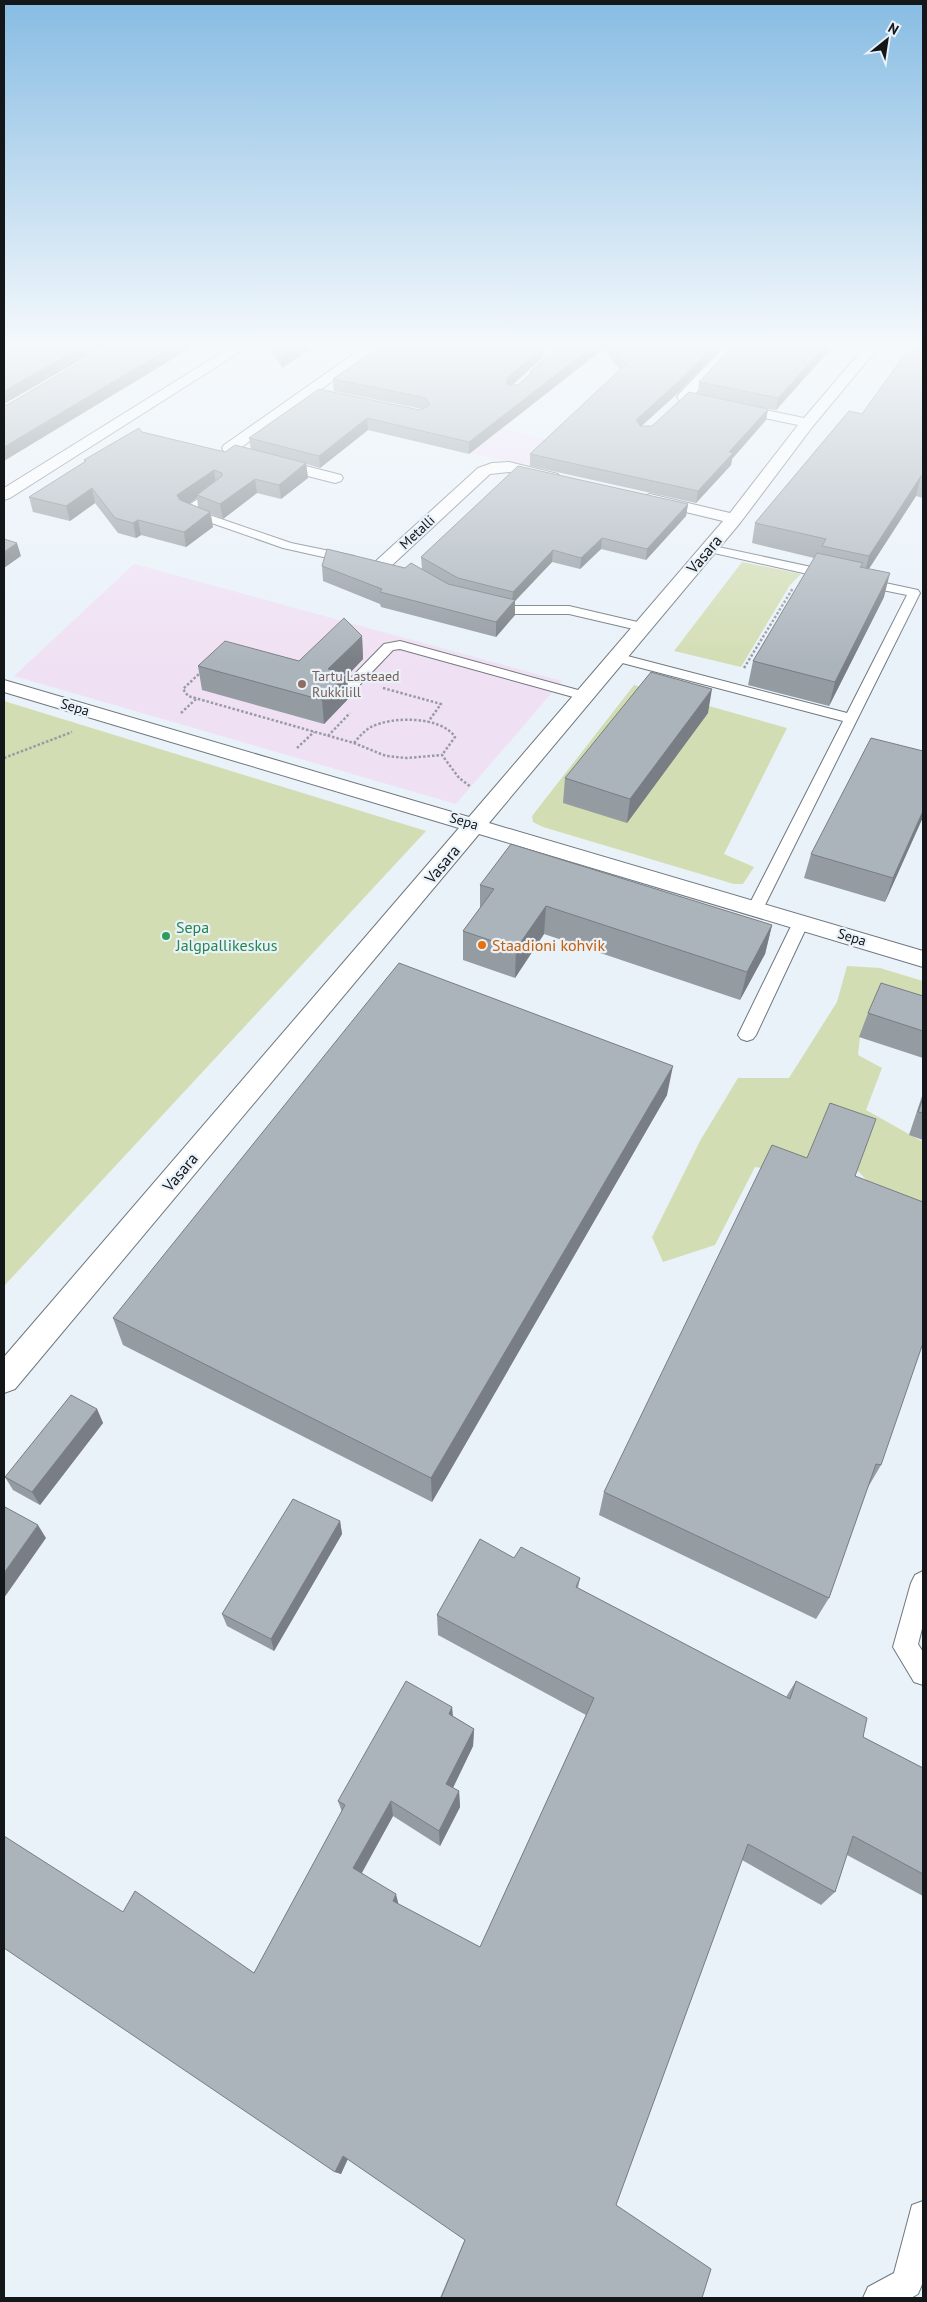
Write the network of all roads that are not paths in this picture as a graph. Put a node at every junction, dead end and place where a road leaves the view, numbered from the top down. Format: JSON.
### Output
{"nodes":[{"id":1,"x":70,"y":450,"type":"edge"},
{"id":2,"x":231,"y":450,"type":"edge"},
{"id":3,"x":787,"y":450,"type":"edge"},
{"id":4,"x":335,"y":478,"type":"dead end"},
{"id":5,"x":565,"y":480,"type":"edge"},
{"id":6,"x":8,"y":488,"type":"edge"},
{"id":7,"x":217,"y":489,"type":"edge"},
{"id":8,"x":630,"y":495,"type":"edge"},
{"id":9,"x":734,"y":519,"type":"junction"},
{"id":10,"x":709,"y":548,"type":"junction"},
{"id":11,"x":373,"y":563,"type":"junction"},
{"id":12,"x":401,"y":569,"type":"edge"},
{"id":13,"x":478,"y":601,"type":"edge"},
{"id":14,"x":642,"y":627,"type":"junction"},
{"id":15,"x":616,"y":658,"type":"junction"},
{"id":16,"x":4,"y":686,"type":"edge"},
{"id":17,"x":346,"y":691,"type":"dead end"},
{"id":18,"x":584,"y":696,"type":"junction"},
{"id":19,"x":852,"y":720,"type":"junction"},
{"id":20,"x":476,"y":825,"type":"junction"},
{"id":21,"x":755,"y":909,"type":"junction"},
{"id":22,"x":801,"y":922,"type":"junction"},
{"id":23,"x":923,"y":959,"type":"edge"},
{"id":24,"x":747,"y":1035,"type":"dead end"},
{"id":25,"x":4,"y":1379,"type":"edge"},
{"id":26,"x":923,"y":1583,"type":"edge"},
{"id":27,"x":923,"y":1673,"type":"edge"},
{"id":28,"x":923,"y":2216,"type":"edge"},
{"id":29,"x":879,"y":2298,"type":"edge"}],
"edges":[{"from":1,"to":6,"type":"street"},
{"from":2,"to":4,"type":"street"},
{"from":3,"to":9,"type":"street","name":"Vasara"},
{"from":5,"to":11,"type":"street","name":"Metalli"},
{"from":7,"to":11,"type":"lane"},
{"from":8,"to":9,"type":"street"},
{"from":9,"to":10,"type":"street","name":"Vasara"},
{"from":10,"to":14,"type":"street","name":"Vasara"},
{"from":10,"to":19,"type":"lane"},
{"from":11,"to":12,"type":"lane"},
{"from":13,"to":14,"type":"lane"},
{"from":14,"to":15,"type":"street","name":"Vasara"},
{"from":15,"to":18,"type":"street","name":"Vasara"},
{"from":15,"to":19,"type":"lane"},
{"from":16,"to":20,"type":"street","name":"Sepa"},
{"from":17,"to":18,"type":"lane"},
{"from":18,"to":20,"type":"street","name":"Vasara"},
{"from":19,"to":21,"type":"lane"},
{"from":20,"to":21,"type":"street","name":"Sepa"},
{"from":20,"to":25,"type":"street","name":"Vasara"},
{"from":21,"to":22,"type":"street","name":"Sepa"},
{"from":22,"to":23,"type":"street","name":"Sepa"},
{"from":22,"to":24,"type":"lane"},
{"from":26,"to":27,"type":"lane"},
{"from":28,"to":29,"type":"lane"}]}
